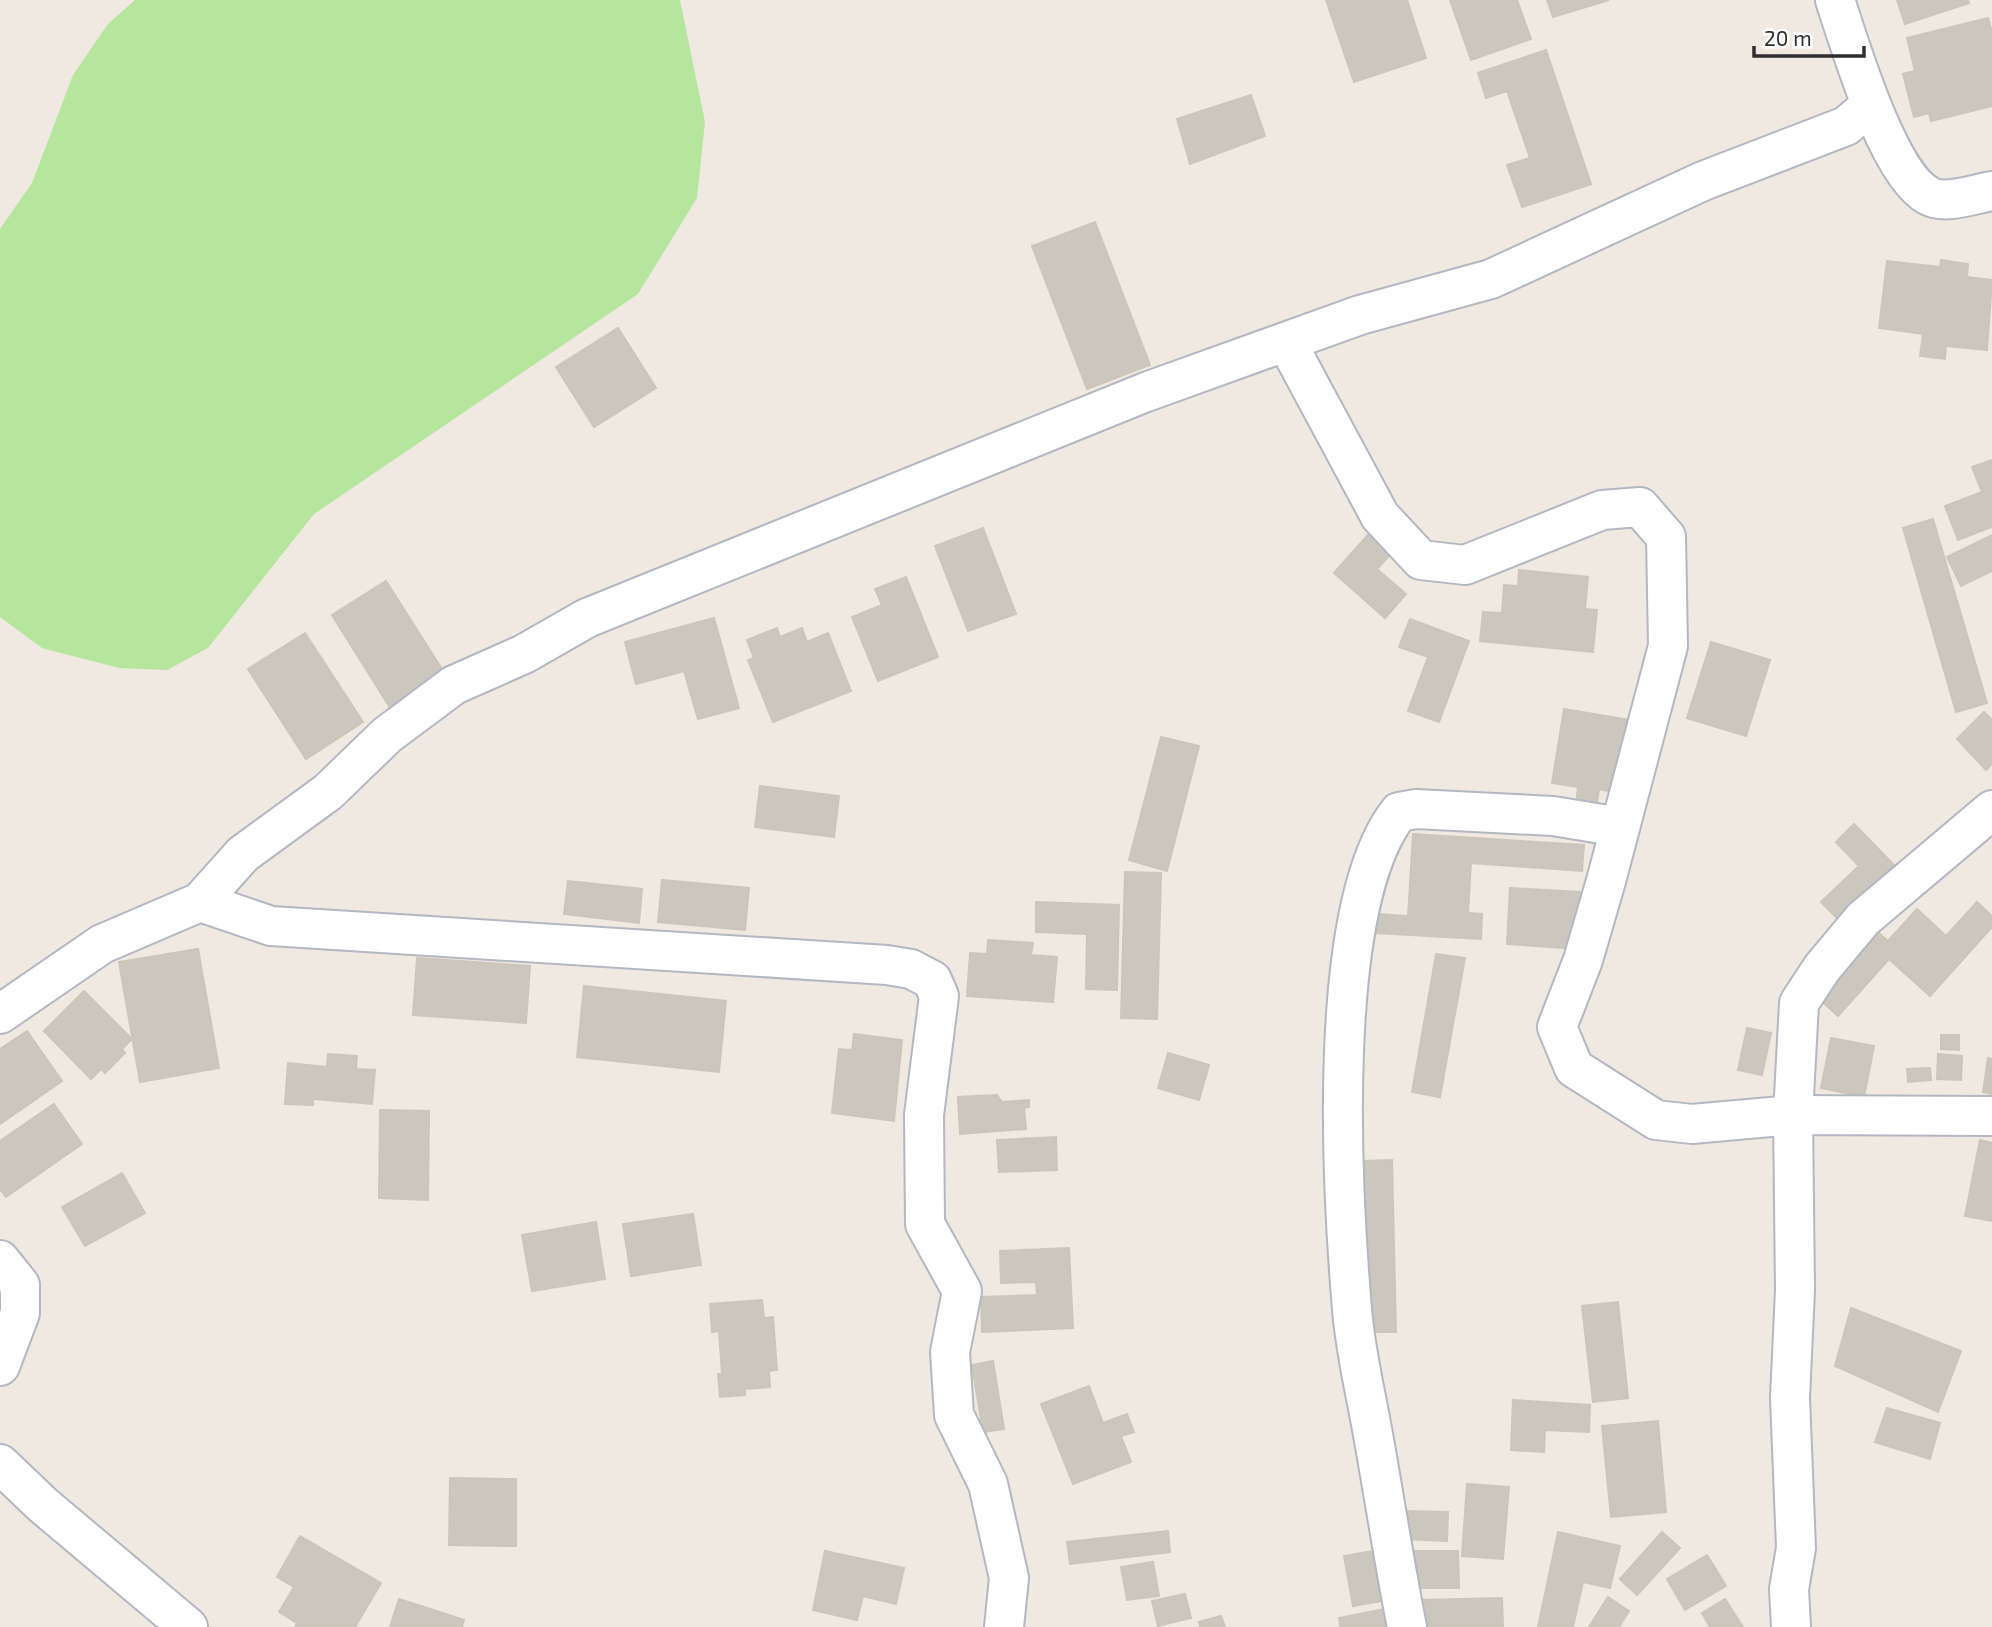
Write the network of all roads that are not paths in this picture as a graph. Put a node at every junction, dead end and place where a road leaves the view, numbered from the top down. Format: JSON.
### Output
{"nodes":[{"id":1,"x":1835,"y":0,"type":"edge"},
{"id":2,"x":1871,"y":105,"type":"junction"},
{"id":3,"x":1992,"y":191,"type":"edge"},
{"id":4,"x":1287,"y":343,"type":"junction"},
{"id":5,"x":1992,"y":810,"type":"edge"},
{"id":6,"x":1620,"y":827,"type":"junction"},
{"id":7,"x":200,"y":902,"type":"junction"},
{"id":8,"x":0,"y":1014,"type":"edge"},
{"id":9,"x":1793,"y":1115,"type":"junction"},
{"id":10,"x":1992,"y":1116,"type":"edge"},
{"id":11,"x":0,"y":1260,"type":"edge"},
{"id":12,"x":0,"y":1366,"type":"edge"},
{"id":13,"x":0,"y":1464,"type":"edge"},
{"id":14,"x":188,"y":1627,"type":"edge"},
{"id":15,"x":1004,"y":1627,"type":"edge"},
{"id":16,"x":1407,"y":1627,"type":"edge"},
{"id":17,"x":1791,"y":1627,"type":"edge"}],
"edges":[{"from":1,"to":2,"type":"street"},
{"from":2,"to":3,"type":"street"},
{"from":2,"to":4,"type":"street"},
{"from":4,"to":6,"type":"street"},
{"from":4,"to":7,"type":"street"},
{"from":5,"to":9,"type":"street"},
{"from":6,"to":9,"type":"street"},
{"from":6,"to":16,"type":"street"},
{"from":7,"to":8,"type":"street"},
{"from":7,"to":15,"type":"street"},
{"from":9,"to":10,"type":"street"},
{"from":9,"to":17,"type":"street"},
{"from":11,"to":12,"type":"street"},
{"from":13,"to":14,"type":"street"}]}
